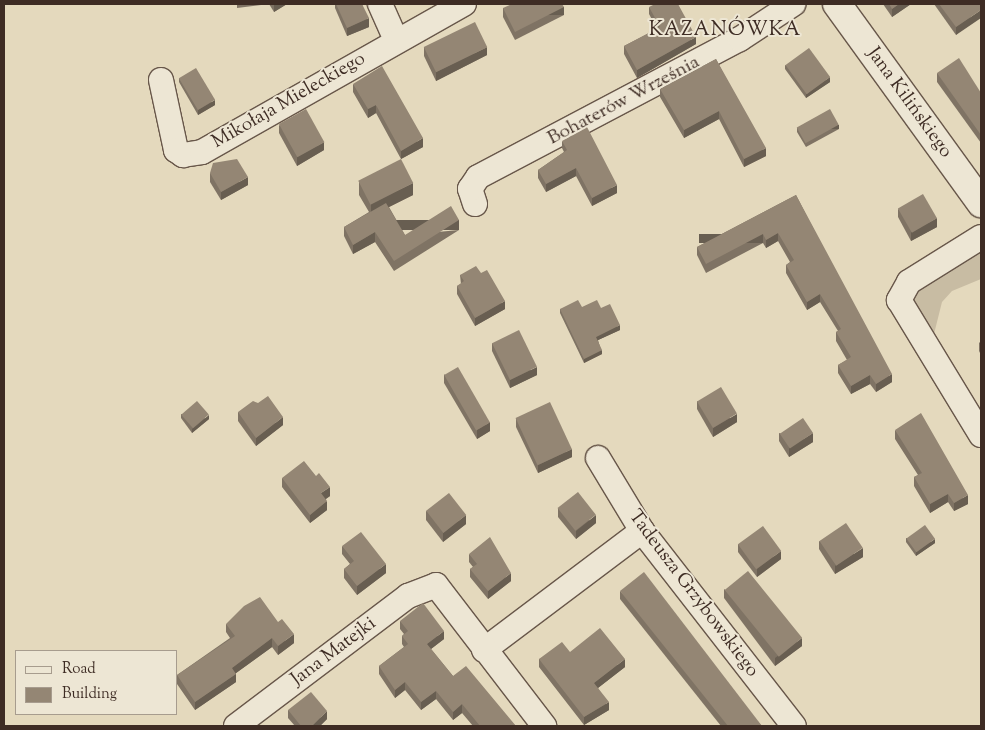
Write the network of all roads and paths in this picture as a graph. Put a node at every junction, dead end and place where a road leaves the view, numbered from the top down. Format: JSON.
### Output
{"nodes":[{"id":1,"x":380,"y":4,"type":"edge"},
{"id":2,"x":464,"y":4,"type":"edge"},
{"id":3,"x":793,"y":4,"type":"edge"},
{"id":4,"x":837,"y":4,"type":"edge"},
{"id":5,"x":396,"y":40,"type":"junction"},
{"id":6,"x":161,"y":80,"type":"dead end"},
{"id":7,"x":981,"y":202,"type":"edge"},
{"id":8,"x":475,"y":204,"type":"dead end"},
{"id":9,"x":981,"y":237,"type":"edge"},
{"id":10,"x":981,"y":434,"type":"edge"},
{"id":11,"x":598,"y":458,"type":"dead end"},
{"id":12,"x":642,"y":531,"type":"junction"},
{"id":13,"x":484,"y":650,"type":"junction"},
{"id":14,"x":236,"y":726,"type":"edge"},
{"id":15,"x":544,"y":726,"type":"edge"},
{"id":16,"x":794,"y":726,"type":"edge"}],
"edges":[{"from":1,"to":5,"type":"street"},
{"from":2,"to":5,"type":"street","name":"Mikołaja Mieleckiego"},
{"from":3,"to":8,"type":"street","name":"Bohaterów Września"},
{"from":4,"to":7,"type":"street","name":"Jana Kilińskiego"},
{"from":5,"to":6,"type":"street","name":"Mikołaja Mieleckiego"},
{"from":9,"to":10,"type":"street"},
{"from":11,"to":12,"type":"street","name":"Tadeusza Grzybowskiego"},
{"from":12,"to":13,"type":"street"},
{"from":12,"to":16,"type":"street","name":"Tadeusza Grzybowskiego"},
{"from":13,"to":14,"type":"street","name":"Jana Matejki"},
{"from":13,"to":15,"type":"street"}]}
